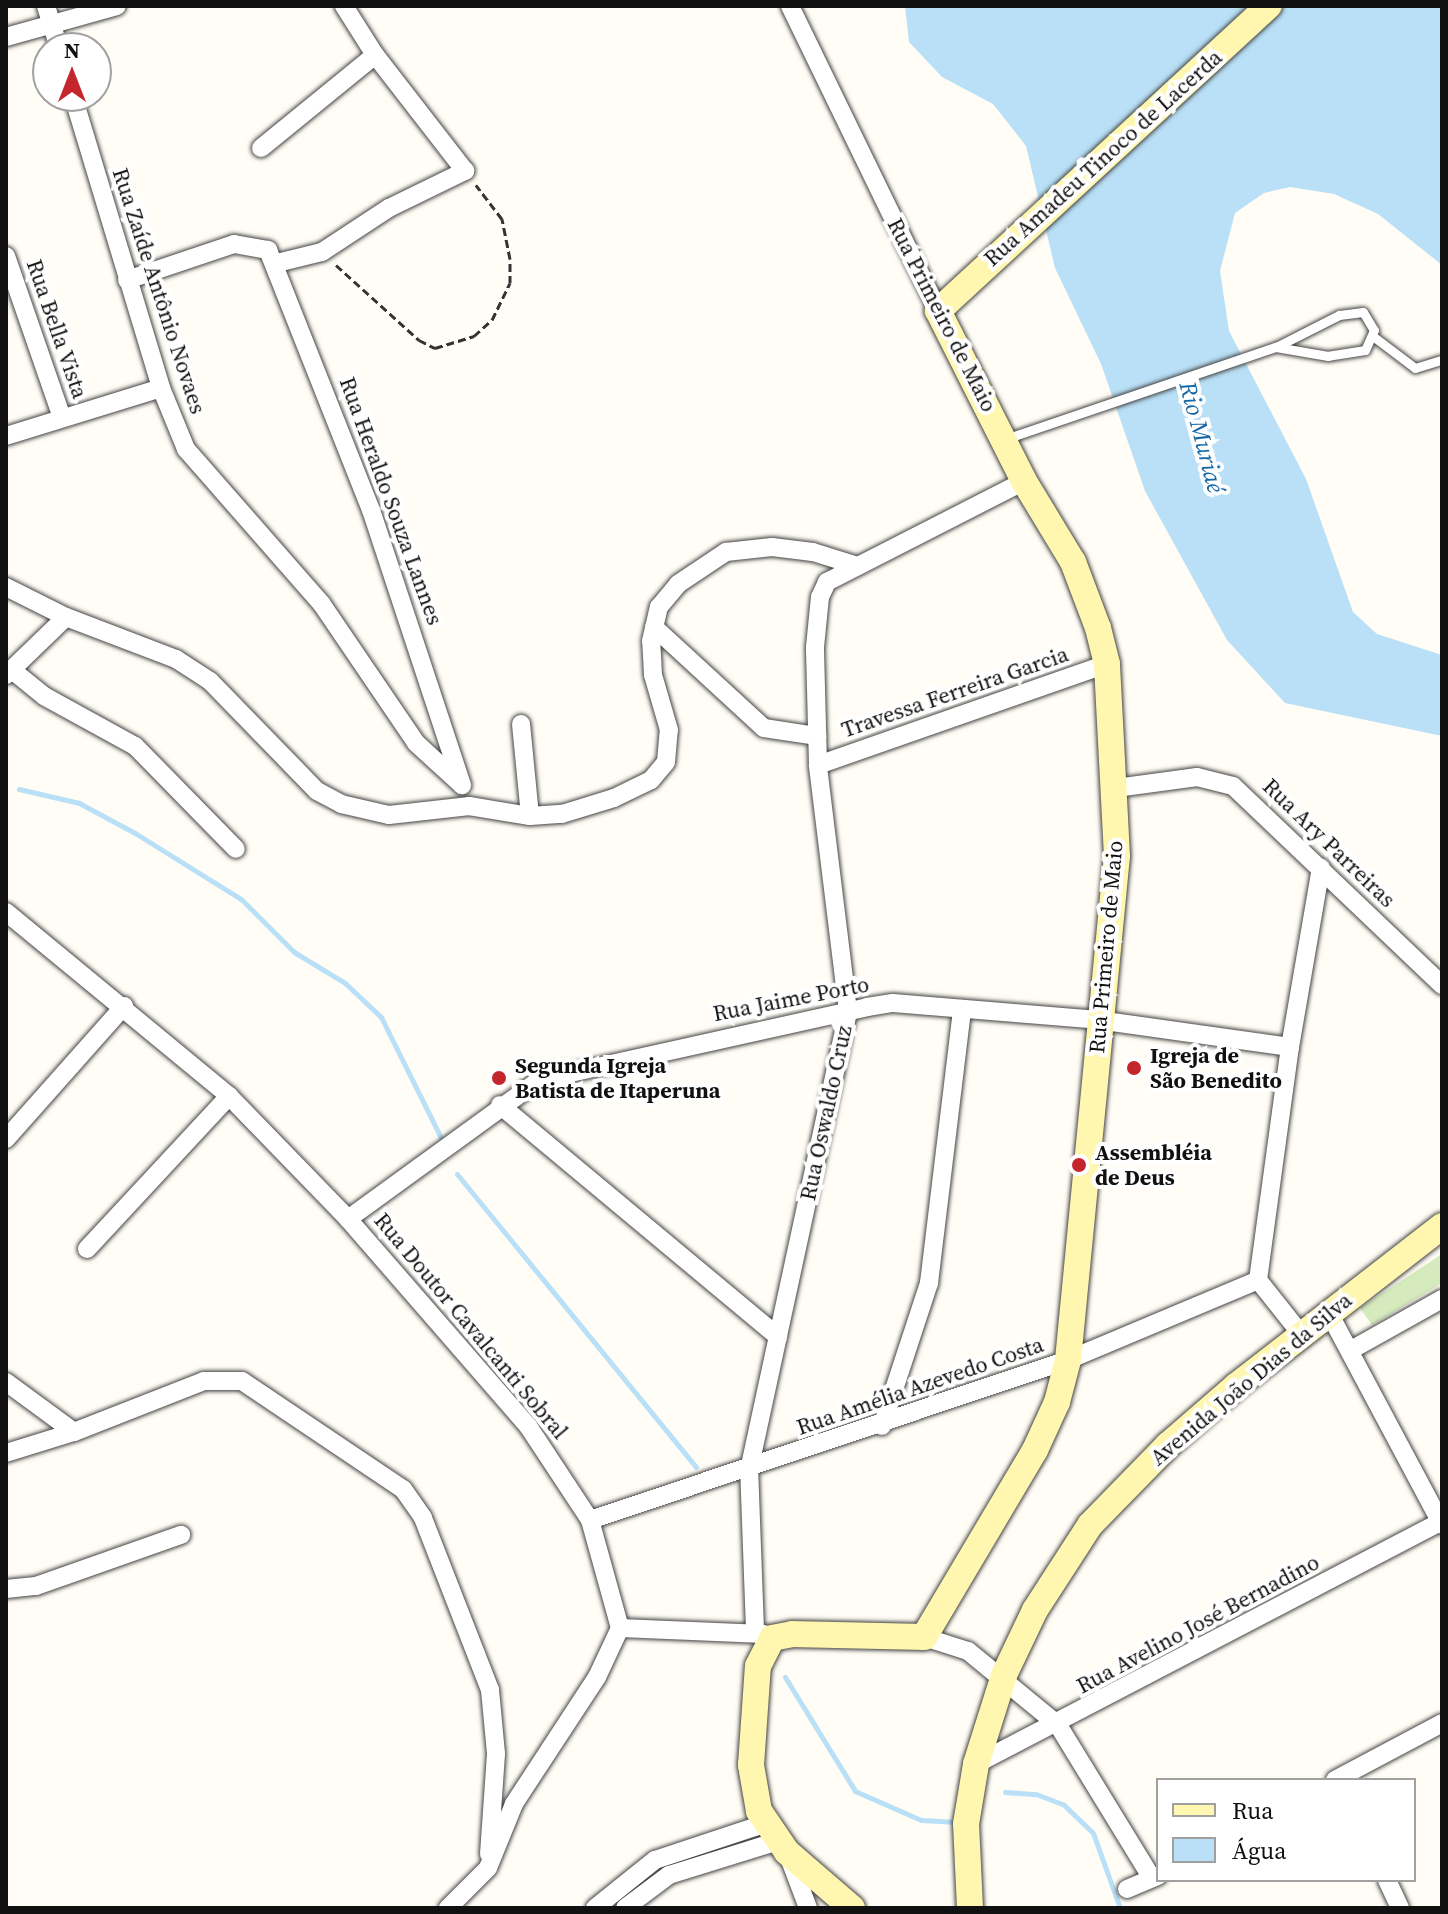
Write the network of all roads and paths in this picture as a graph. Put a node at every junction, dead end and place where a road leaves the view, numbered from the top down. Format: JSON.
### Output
{"nodes":[{"id":1,"x":117,"y":6,"type":"edge"},
{"id":2,"x":344,"y":6,"type":"edge"},
{"id":3,"x":790,"y":6,"type":"edge"},
{"id":4,"x":1269,"y":6,"type":"edge"},
{"id":5,"x":49,"y":14,"type":"edge"},
{"id":6,"x":6,"y":37,"type":"edge"},
{"id":7,"x":375,"y":55,"type":"junction"},
{"id":8,"x":78,"y":112,"type":"edge"},
{"id":9,"x":261,"y":148,"type":"dead end"},
{"id":10,"x":465,"y":171,"type":"junction"},
{"id":11,"x":322,"y":252,"type":"junction"},
{"id":12,"x":6,"y":256,"type":"edge"},
{"id":13,"x":277,"y":263,"type":"junction"},
{"id":14,"x":127,"y":280,"type":"junction"},
{"id":15,"x":938,"y":311,"type":"junction"},
{"id":16,"x":1374,"y":337,"type":"junction"},
{"id":17,"x":1276,"y":347,"type":"junction"},
{"id":18,"x":1442,"y":360,"type":"edge"},
{"id":19,"x":161,"y":388,"type":"junction"},
{"id":20,"x":62,"y":418,"type":"junction"},
{"id":21,"x":6,"y":436,"type":"edge"},
{"id":22,"x":1005,"y":439,"type":"junction"},
{"id":23,"x":1024,"y":481,"type":"junction"},
{"id":24,"x":858,"y":566,"type":"junction"},
{"id":25,"x":6,"y":587,"type":"edge"},
{"id":26,"x":66,"y":617,"type":"junction"},
{"id":27,"x":654,"y":627,"type":"junction"},
{"id":28,"x":1107,"y":664,"type":"junction"},
{"id":29,"x":9,"y":673,"type":"edge"},
{"id":30,"x":521,"y":724,"type":"dead end"},
{"id":31,"x":817,"y":736,"type":"junction"},
{"id":32,"x":818,"y":765,"type":"junction"},
{"id":33,"x":462,"y":785,"type":"junction"},
{"id":34,"x":1116,"y":788,"type":"junction"},
{"id":35,"x":469,"y":806,"type":"junction"},
{"id":36,"x":530,"y":816,"type":"junction"},
{"id":37,"x":236,"y":849,"type":"dead end"},
{"id":38,"x":1321,"y":868,"type":"junction"},
{"id":39,"x":6,"y":912,"type":"edge"},
{"id":40,"x":1442,"y":985,"type":"edge"},
{"id":41,"x":124,"y":1006,"type":"junction"},
{"id":42,"x":962,"y":1009,"type":"junction"},
{"id":43,"x":848,"y":1011,"type":"junction"},
{"id":44,"x":1098,"y":1020,"type":"junction"},
{"id":45,"x":1290,"y":1047,"type":"junction"},
{"id":46,"x":229,"y":1096,"type":"junction"},
{"id":47,"x":500,"y":1105,"type":"junction"},
{"id":48,"x":6,"y":1139,"type":"edge"},
{"id":49,"x":348,"y":1219,"type":"junction"},
{"id":50,"x":1442,"y":1226,"type":"edge"},
{"id":51,"x":87,"y":1249,"type":"dead end"},
{"id":52,"x":1258,"y":1280,"type":"junction"},
{"id":53,"x":1442,"y":1299,"type":"edge"},
{"id":54,"x":1329,"y":1313,"type":"junction"},
{"id":55,"x":1301,"y":1334,"type":"junction"},
{"id":56,"x":778,"y":1337,"type":"junction"},
{"id":57,"x":1351,"y":1350,"type":"junction"},
{"id":58,"x":1068,"y":1360,"type":"junction"},
{"id":59,"x":6,"y":1382,"type":"edge"},
{"id":60,"x":882,"y":1426,"type":"junction"},
{"id":61,"x":74,"y":1432,"type":"junction"},
{"id":62,"x":6,"y":1453,"type":"edge"},
{"id":63,"x":749,"y":1470,"type":"junction"},
{"id":64,"x":590,"y":1520,"type":"junction"},
{"id":65,"x":1441,"y":1524,"type":"edge"},
{"id":66,"x":181,"y":1535,"type":"dead end"},
{"id":67,"x":6,"y":1589,"type":"edge"},
{"id":68,"x":620,"y":1628,"type":"junction"},
{"id":69,"x":764,"y":1634,"type":"junction"},
{"id":70,"x":924,"y":1637,"type":"junction"},
{"id":71,"x":1004,"y":1675,"type":"junction"},
{"id":72,"x":1442,"y":1723,"type":"edge"},
{"id":73,"x":1058,"y":1725,"type":"junction"},
{"id":74,"x":976,"y":1764,"type":"junction"},
{"id":75,"x":1341,"y":1778,"type":"edge"},
{"id":76,"x":776,"y":1839,"type":"junction"},
{"id":77,"x":488,"y":1868,"type":"junction"},
{"id":78,"x":1155,"y":1876,"type":"edge"},
{"id":79,"x":1388,"y":1882,"type":"edge"},
{"id":80,"x":1127,"y":1889,"type":"dead end"},
{"id":81,"x":448,"y":1908,"type":"edge"},
{"id":82,"x":595,"y":1908,"type":"edge"},
{"id":83,"x":625,"y":1908,"type":"edge"},
{"id":84,"x":808,"y":1908,"type":"edge"},
{"id":85,"x":852,"y":1908,"type":"edge"},
{"id":86,"x":970,"y":1908,"type":"edge"},
{"id":87,"x":1400,"y":1908,"type":"edge"}],
"edges":[{"from":1,"to":5,"type":"street"},
{"from":2,"to":7,"type":"street"},
{"from":3,"to":15,"type":"street","name":"Rua Primeiro de Maio"},
{"from":4,"to":15,"type":"main road","name":"Rua Amadeu Tinoco de Lacerda"},
{"from":5,"to":6,"type":"street"},
{"from":7,"to":9,"type":"street"},
{"from":7,"to":10,"type":"street"},
{"from":8,"to":14,"type":"street","name":"Rua Zaíde Antônio Novaes"},
{"from":10,"to":11,"type":"street"},
{"from":10,"to":11,"type":"path"},
{"from":11,"to":13,"type":"street"},
{"from":12,"to":20,"type":"street","name":"Rua Bella Vista"},
{"from":13,"to":14,"type":"street"},
{"from":13,"to":33,"type":"street","name":"Rua Heraldo Souza Lannes"},
{"from":14,"to":19,"type":"street","name":"Rua Zaíde Antônio Novaes"},
{"from":15,"to":22,"type":"main road","name":"Rua Primeiro de Maio"},
{"from":16,"to":17,"type":"lane"},
{"from":16,"to":17,"type":"lane"},
{"from":16,"to":18,"type":"lane"},
{"from":17,"to":22,"type":"lane"},
{"from":19,"to":20,"type":"street"},
{"from":19,"to":33,"type":"street","name":"Rua Zaíde Antônio Novaes"},
{"from":20,"to":21,"type":"street"},
{"from":22,"to":23,"type":"main road","name":"Rua Primeiro de Maio"},
{"from":23,"to":24,"type":"street","name":"Rua Oswaldo Cruz"},
{"from":23,"to":28,"type":"main road","name":"Rua Primeiro de Maio"},
{"from":24,"to":27,"type":"street"},
{"from":24,"to":31,"type":"street","name":"Rua Oswaldo Cruz"},
{"from":25,"to":26,"type":"street"},
{"from":26,"to":29,"type":"street"},
{"from":26,"to":35,"type":"street"},
{"from":27,"to":31,"type":"street"},
{"from":27,"to":36,"type":"street"},
{"from":28,"to":32,"type":"street","name":"Travessa Ferreira Garcia"},
{"from":28,"to":34,"type":"main road","name":"Rua Primeiro de Maio"},
{"from":29,"to":37,"type":"street"},
{"from":30,"to":36,"type":"street"},
{"from":31,"to":32,"type":"street","name":"Rua Oswaldo Cruz"},
{"from":32,"to":43,"type":"street","name":"Rua Oswaldo Cruz"},
{"from":33,"to":35,"type":"street","name":"Rua Heraldo Souza Lannes"},
{"from":34,"to":38,"type":"street","name":"Rua Ary Parreiras"},
{"from":34,"to":44,"type":"main road","name":"Rua Primeiro de Maio"},
{"from":35,"to":36,"type":"street"},
{"from":38,"to":40,"type":"street","name":"Rua Ary Parreiras"},
{"from":38,"to":45,"type":"street"},
{"from":39,"to":41,"type":"street","name":"Rua Doutor Cavalcanti Sobral"},
{"from":41,"to":46,"type":"street","name":"Rua Doutor Cavalcanti Sobral"},
{"from":41,"to":48,"type":"street"},
{"from":42,"to":43,"type":"street","name":"Rua Jaime Porto"},
{"from":42,"to":44,"type":"street","name":"Rua Jaime Porto"},
{"from":42,"to":60,"type":"street"},
{"from":43,"to":47,"type":"street","name":"Rua Jaime Porto"},
{"from":43,"to":56,"type":"street","name":"Rua Oswaldo Cruz"},
{"from":44,"to":45,"type":"street","name":"Rua Jaime Porto"},
{"from":44,"to":58,"type":"main road","name":"Rua Primeiro de Maio"},
{"from":45,"to":52,"type":"street"},
{"from":46,"to":49,"type":"street","name":"Rua Doutor Cavalcanti Sobral"},
{"from":46,"to":51,"type":"street"},
{"from":47,"to":49,"type":"street","name":"Rua Jaime Porto"},
{"from":47,"to":56,"type":"street"},
{"from":49,"to":64,"type":"street","name":"Rua Doutor Cavalcanti Sobral"},
{"from":50,"to":54,"type":"main road","name":"Avenida João Dias da Silva"},
{"from":52,"to":55,"type":"street"},
{"from":52,"to":58,"type":"street","name":"Rua Amélia Azevedo Costa"},
{"from":53,"to":57,"type":"street"},
{"from":54,"to":55,"type":"main road","name":"Avenida João Dias da Silva"},
{"from":54,"to":57,"type":"street"},
{"from":55,"to":71,"type":"main road","name":"Avenida João Dias da Silva"},
{"from":56,"to":63,"type":"street","name":"Rua Oswaldo Cruz"},
{"from":57,"to":65,"type":"street"},
{"from":58,"to":60,"type":"street","name":"Rua Amélia Azevedo Costa"},
{"from":58,"to":70,"type":"main road","name":"Rua Primeiro de Maio"},
{"from":59,"to":61,"type":"street"},
{"from":60,"to":63,"type":"street","name":"Rua Amélia Azevedo Costa"},
{"from":61,"to":62,"type":"street"},
{"from":61,"to":77,"type":"street"},
{"from":63,"to":64,"type":"street","name":"Rua Amélia Azevedo Costa"},
{"from":63,"to":69,"type":"street","name":"Rua Oswaldo Cruz"},
{"from":64,"to":68,"type":"street","name":"Rua Doutor Cavalcanti Sobral"},
{"from":65,"to":73,"type":"street","name":"Rua Avelino José Bernadino"},
{"from":66,"to":67,"type":"street"},
{"from":68,"to":69,"type":"street"},
{"from":68,"to":77,"type":"street"},
{"from":69,"to":70,"type":"main road"},
{"from":69,"to":76,"type":"main road","name":"Rua Oswaldo Cruz"},
{"from":70,"to":71,"type":"street"},
{"from":71,"to":73,"type":"street"},
{"from":71,"to":74,"type":"main road","name":"Avenida João Dias da Silva"},
{"from":72,"to":75,"type":"street"},
{"from":73,"to":74,"type":"street","name":"Rua Avelino José Bernadino"},
{"from":73,"to":78,"type":"street"},
{"from":74,"to":86,"type":"main road","name":"Avenida João Dias da Silva"},
{"from":76,"to":82,"type":"street"},
{"from":76,"to":83,"type":"street"},
{"from":76,"to":84,"type":"street","name":"Rua Oswaldo Cruz"},
{"from":76,"to":85,"type":"main road"},
{"from":77,"to":81,"type":"street"},
{"from":78,"to":80,"type":"street"},
{"from":79,"to":87,"type":"street"}]}
